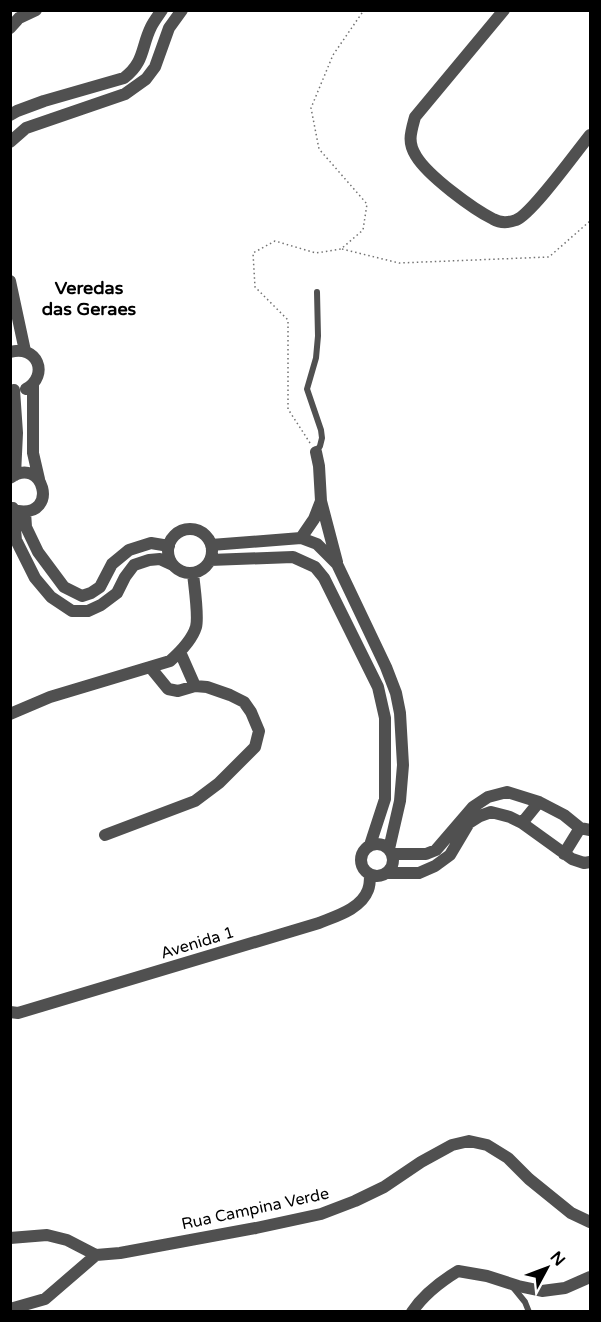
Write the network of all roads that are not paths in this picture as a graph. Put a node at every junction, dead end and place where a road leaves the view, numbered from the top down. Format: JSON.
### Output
{"nodes":[{"id":1,"x":36,"y":10,"type":"edge"},
{"id":2,"x":162,"y":10,"type":"edge"},
{"id":3,"x":182,"y":10,"type":"edge"},
{"id":4,"x":504,"y":10,"type":"edge"},
{"id":5,"x":10,"y":28,"type":"edge"},
{"id":6,"x":10,"y":115,"type":"edge"},
{"id":7,"x":591,"y":135,"type":"edge"},
{"id":8,"x":10,"y":142,"type":"edge"},
{"id":9,"x":10,"y":281,"type":"edge"},
{"id":10,"x":317,"y":292,"type":"dead end"},
{"id":11,"x":26,"y":351,"type":"junction"},
{"id":12,"x":10,"y":352,"type":"edge"},
{"id":13,"x":33,"y":385,"type":"junction"},
{"id":14,"x":12,"y":389,"type":"edge"},
{"id":15,"x":316,"y":452,"type":"joint"},
{"id":16,"x":13,"y":477,"type":"edge"},
{"id":17,"x":39,"y":479,"type":"junction"},
{"id":18,"x":321,"y":501,"type":"junction"},
{"id":19,"x":16,"y":509,"type":"edge"},
{"id":20,"x":301,"y":538,"type":"junction"},
{"id":21,"x":211,"y":545,"type":"junction"},
{"id":22,"x":169,"y":546,"type":"junction"},
{"id":23,"x":210,"y":560,"type":"junction"},
{"id":24,"x":337,"y":564,"type":"junction"},
{"id":25,"x":173,"y":565,"type":"junction"},
{"id":26,"x":193,"y":573,"type":"junction"},
{"id":27,"x":180,"y":652,"type":"junction"},
{"id":28,"x":150,"y":667,"type":"junction"},
{"id":29,"x":195,"y":686,"type":"junction"},
{"id":30,"x":10,"y":714,"type":"edge"},
{"id":31,"x":539,"y":802,"type":"junction"},
{"id":32,"x":522,"y":823,"type":"junction"},
{"id":33,"x":585,"y":829,"type":"edge"},
{"id":34,"x":105,"y":835,"type":"dead end"},
{"id":35,"x":370,"y":845,"type":"junction"},
{"id":36,"x":391,"y":851,"type":"junction"},
{"id":37,"x":564,"y":854,"type":"junction"},
{"id":38,"x":591,"y":862,"type":"edge"},
{"id":39,"x":386,"y":873,"type":"junction"},
{"id":40,"x":370,"y":875,"type":"junction"},
{"id":41,"x":10,"y":1012,"type":"edge"},
{"id":42,"x":591,"y":1222,"type":"edge"},
{"id":43,"x":10,"y":1238,"type":"edge"},
{"id":44,"x":96,"y":1255,"type":"junction"},
{"id":45,"x":591,"y":1277,"type":"edge"},
{"id":46,"x":510,"y":1283,"type":"junction"},
{"id":47,"x":10,"y":1309,"type":"edge"},
{"id":48,"x":412,"y":1311,"type":"edge"},
{"id":49,"x":529,"y":1311,"type":"edge"}],
"edges":[{"from":1,"to":5,"type":"street"},
{"from":2,"to":6,"type":"street"},
{"from":3,"to":8,"type":"street"},
{"from":4,"to":7,"type":"street"},
{"from":9,"to":11,"type":"street"},
{"from":10,"to":15,"type":"lane"},
{"from":11,"to":12,"type":"street"},
{"from":11,"to":13,"type":"street"},
{"from":13,"to":14,"type":"street"},
{"from":13,"to":17,"type":"street"},
{"from":14,"to":16,"type":"street"},
{"from":15,"to":18,"type":"street"},
{"from":16,"to":17,"type":"street"},
{"from":17,"to":19,"type":"street"},
{"from":18,"to":20,"type":"street"},
{"from":18,"to":24,"type":"street"},
{"from":19,"to":22,"type":"street"},
{"from":19,"to":25,"type":"street"},
{"from":20,"to":21,"type":"street"},
{"from":20,"to":24,"type":"street"},
{"from":21,"to":22,"type":"street"},
{"from":21,"to":23,"type":"street"},
{"from":22,"to":25,"type":"street"},
{"from":23,"to":26,"type":"street"},
{"from":23,"to":35,"type":"street"},
{"from":24,"to":36,"type":"street"},
{"from":25,"to":26,"type":"street"},
{"from":26,"to":27,"type":"street"},
{"from":27,"to":28,"type":"street"},
{"from":27,"to":29,"type":"street"},
{"from":28,"to":29,"type":"street"},
{"from":28,"to":30,"type":"street"},
{"from":29,"to":34,"type":"street"},
{"from":31,"to":32,"type":"street"},
{"from":31,"to":33,"type":"street"},
{"from":31,"to":36,"type":"street"},
{"from":32,"to":37,"type":"street"},
{"from":32,"to":39,"type":"street"},
{"from":33,"to":37,"type":"street"},
{"from":35,"to":36,"type":"street"},
{"from":35,"to":40,"type":"street"},
{"from":36,"to":39,"type":"street"},
{"from":37,"to":38,"type":"street"},
{"from":39,"to":40,"type":"street"},
{"from":40,"to":41,"type":"street","name":"Avenida 1"},
{"from":42,"to":44,"type":"street","name":"Rua Campina Verde"},
{"from":43,"to":44,"type":"street"},
{"from":44,"to":47,"type":"street"},
{"from":45,"to":46,"type":"street"},
{"from":46,"to":48,"type":"street"},
{"from":46,"to":49,"type":"lane"}]}
